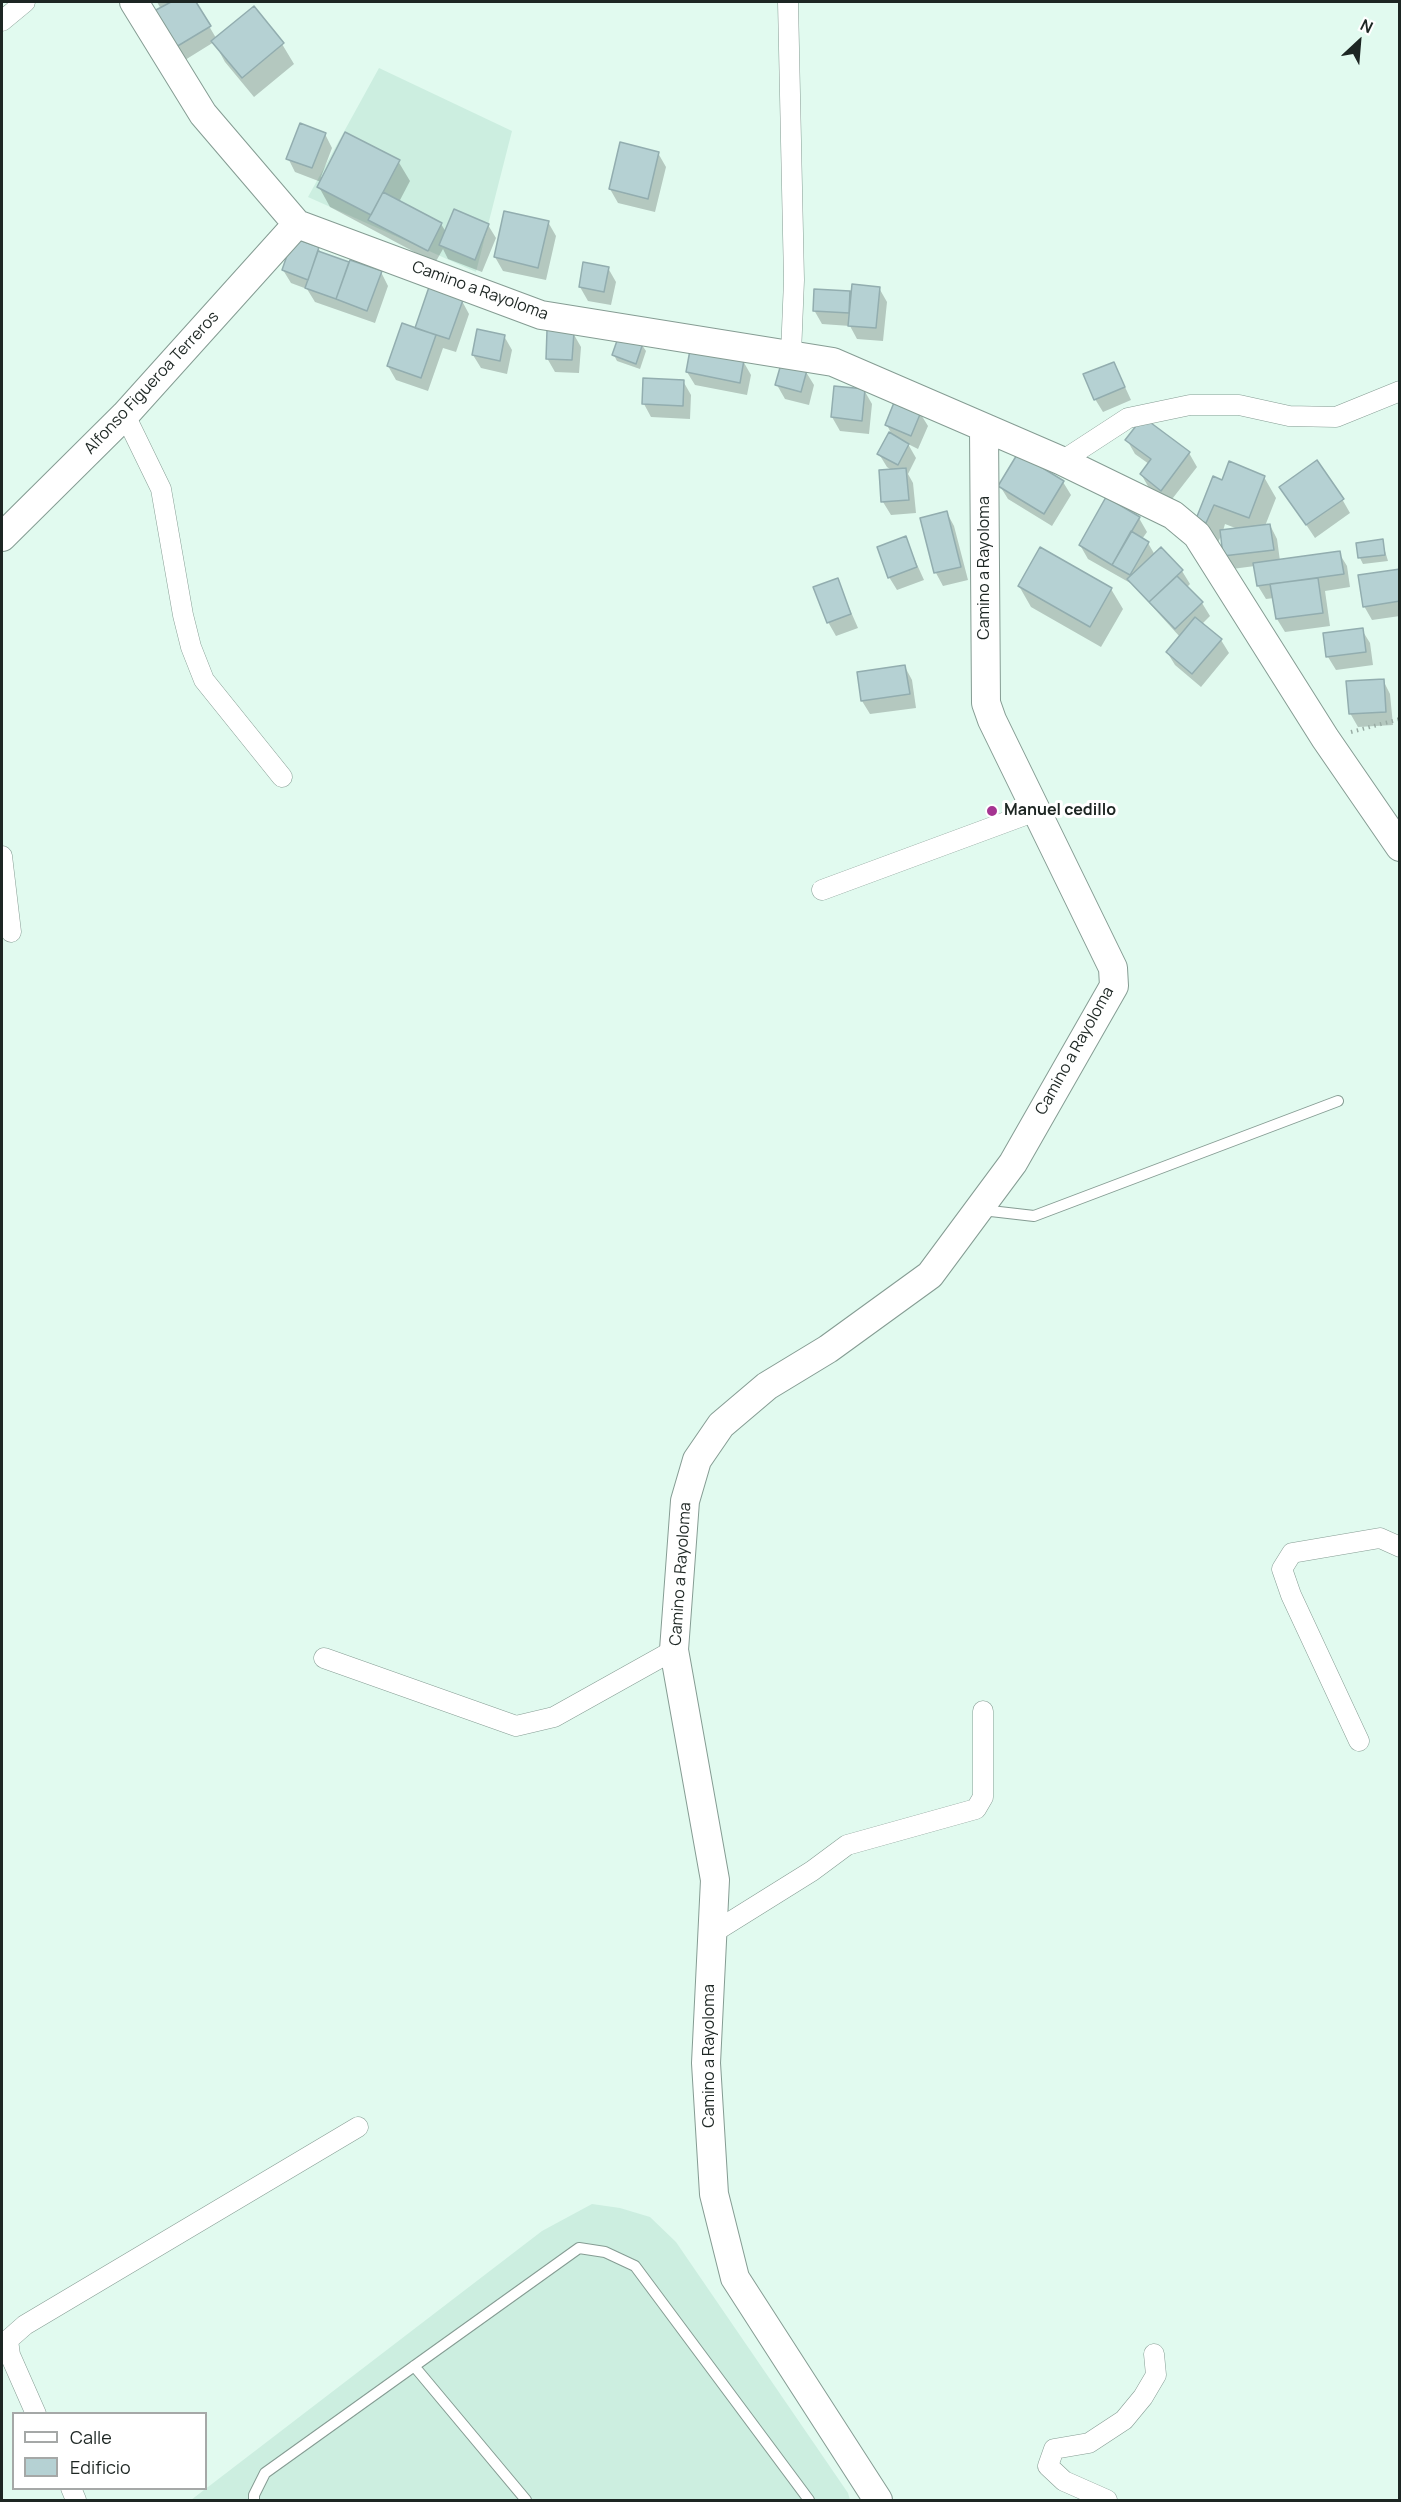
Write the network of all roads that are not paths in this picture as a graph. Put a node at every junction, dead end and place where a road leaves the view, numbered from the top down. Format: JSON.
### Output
{"nodes":[{"id":1,"x":24,"y":2,"type":"edge"},
{"id":2,"x":134,"y":2,"type":"edge"},
{"id":3,"x":788,"y":2,"type":"edge"},
{"id":4,"x":2,"y":21,"type":"edge"},
{"id":5,"x":297,"y":224,"type":"junction"},
{"id":6,"x":791,"y":354,"type":"junction"},
{"id":7,"x":1400,"y":391,"type":"edge"},
{"id":8,"x":125,"y":415,"type":"junction"},
{"id":9,"x":984,"y":429,"type":"junction"},
{"id":10,"x":1062,"y":461,"type":"junction"},
{"id":11,"x":2,"y":537,"type":"edge"},
{"id":12,"x":282,"y":777,"type":"dead end"},
{"id":13,"x":1036,"y":811,"type":"junction"},
{"id":14,"x":1400,"y":847,"type":"edge"},
{"id":15,"x":2,"y":856,"type":"edge"},
{"id":16,"x":822,"y":890,"type":"dead end"},
{"id":17,"x":11,"y":932,"type":"dead end"},
{"id":18,"x":1338,"y":1101,"type":"dead end"},
{"id":19,"x":979,"y":1209,"type":"junction"},
{"id":20,"x":1400,"y":1547,"type":"edge"},
{"id":21,"x":674,"y":1650,"type":"junction"},
{"id":22,"x":324,"y":1658,"type":"dead end"},
{"id":23,"x":983,"y":1712,"type":"dead end"},
{"id":24,"x":1359,"y":1741,"type":"dead end"},
{"id":25,"x":711,"y":1934,"type":"junction"},
{"id":26,"x":358,"y":2127,"type":"dead end"},
{"id":27,"x":1154,"y":2354,"type":"dead end"},
{"id":28,"x":414,"y":2366,"type":"junction"},
{"id":29,"x":35,"y":2412,"type":"edge"},
{"id":30,"x":254,"y":2500,"type":"edge"},
{"id":31,"x":526,"y":2500,"type":"edge"},
{"id":32,"x":808,"y":2500,"type":"edge"},
{"id":33,"x":878,"y":2500,"type":"edge"},
{"id":34,"x":1107,"y":2500,"type":"edge"}],
"edges":[{"from":1,"to":4,"type":"street"},
{"from":2,"to":5,"type":"street","name":"Camino a Rayoloma"},
{"from":3,"to":6,"type":"street"},
{"from":5,"to":6,"type":"street","name":"Camino a Rayoloma"},
{"from":5,"to":8,"type":"street","name":"Alfonso Figueroa Terreros"},
{"from":6,"to":9,"type":"street","name":"Camino a Rayoloma"},
{"from":7,"to":10,"type":"street"},
{"from":8,"to":11,"type":"street","name":"Alfonso Figueroa Terreros"},
{"from":8,"to":12,"type":"street"},
{"from":9,"to":10,"type":"street"},
{"from":9,"to":13,"type":"street","name":"Camino a Rayoloma"},
{"from":10,"to":14,"type":"street"},
{"from":13,"to":16,"type":"street"},
{"from":13,"to":19,"type":"street","name":"Camino a Rayoloma"},
{"from":15,"to":17,"type":"street"},
{"from":18,"to":19,"type":"lane"},
{"from":19,"to":21,"type":"street","name":"Camino a Rayoloma"},
{"from":20,"to":24,"type":"street"},
{"from":21,"to":22,"type":"street"},
{"from":21,"to":25,"type":"street","name":"Camino a Rayoloma"},
{"from":23,"to":25,"type":"street"},
{"from":25,"to":33,"type":"street","name":"Camino a Rayoloma"},
{"from":26,"to":29,"type":"street"},
{"from":27,"to":34,"type":"street"},
{"from":28,"to":30,"type":"lane"},
{"from":28,"to":31,"type":"lane"},
{"from":28,"to":32,"type":"lane"}]}
